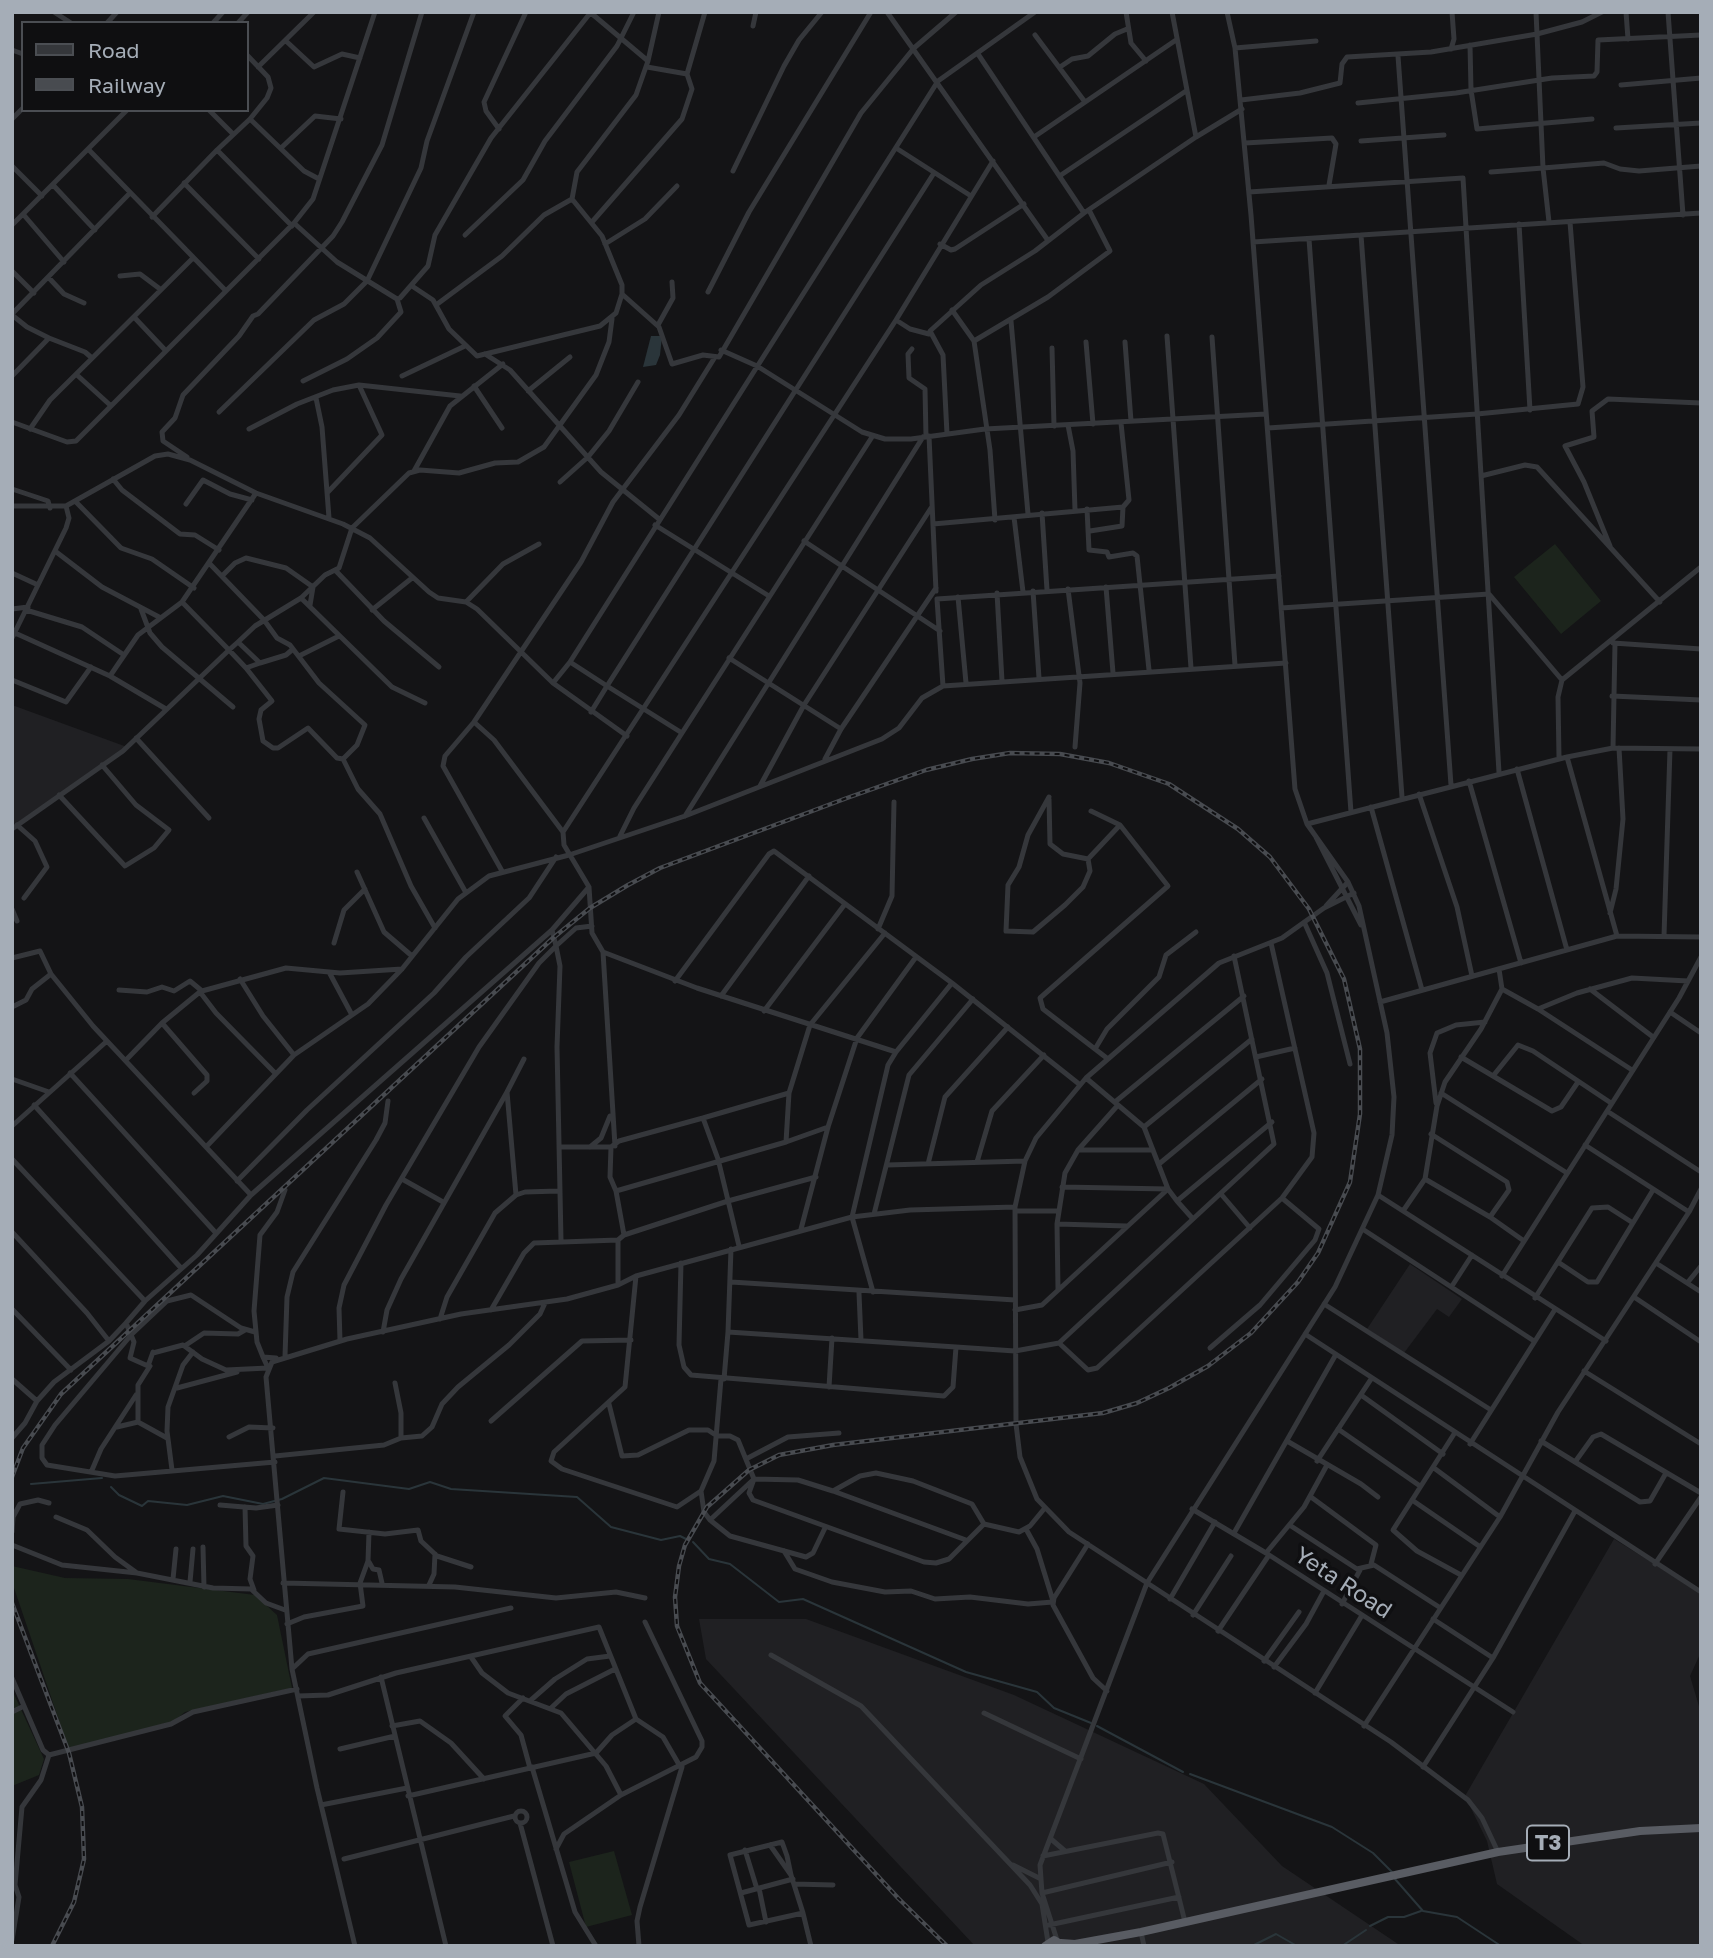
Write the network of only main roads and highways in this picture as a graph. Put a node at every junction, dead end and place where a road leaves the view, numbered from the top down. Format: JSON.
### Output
{"nodes":[{"id":1,"x":1701,"y":1828,"type":"edge"},
{"id":2,"x":1108,"y":1939,"type":"junction"},
{"id":3,"x":1053,"y":1944,"type":"edge"},
{"id":4,"x":1090,"y":1946,"type":"edge"}],
"edges":[{"from":1,"to":2,"type":"highway","number":"T3"},
{"from":2,"to":3,"type":"highway","number":"T3"},
{"from":2,"to":4,"type":"highway","number":"T3"}]}
